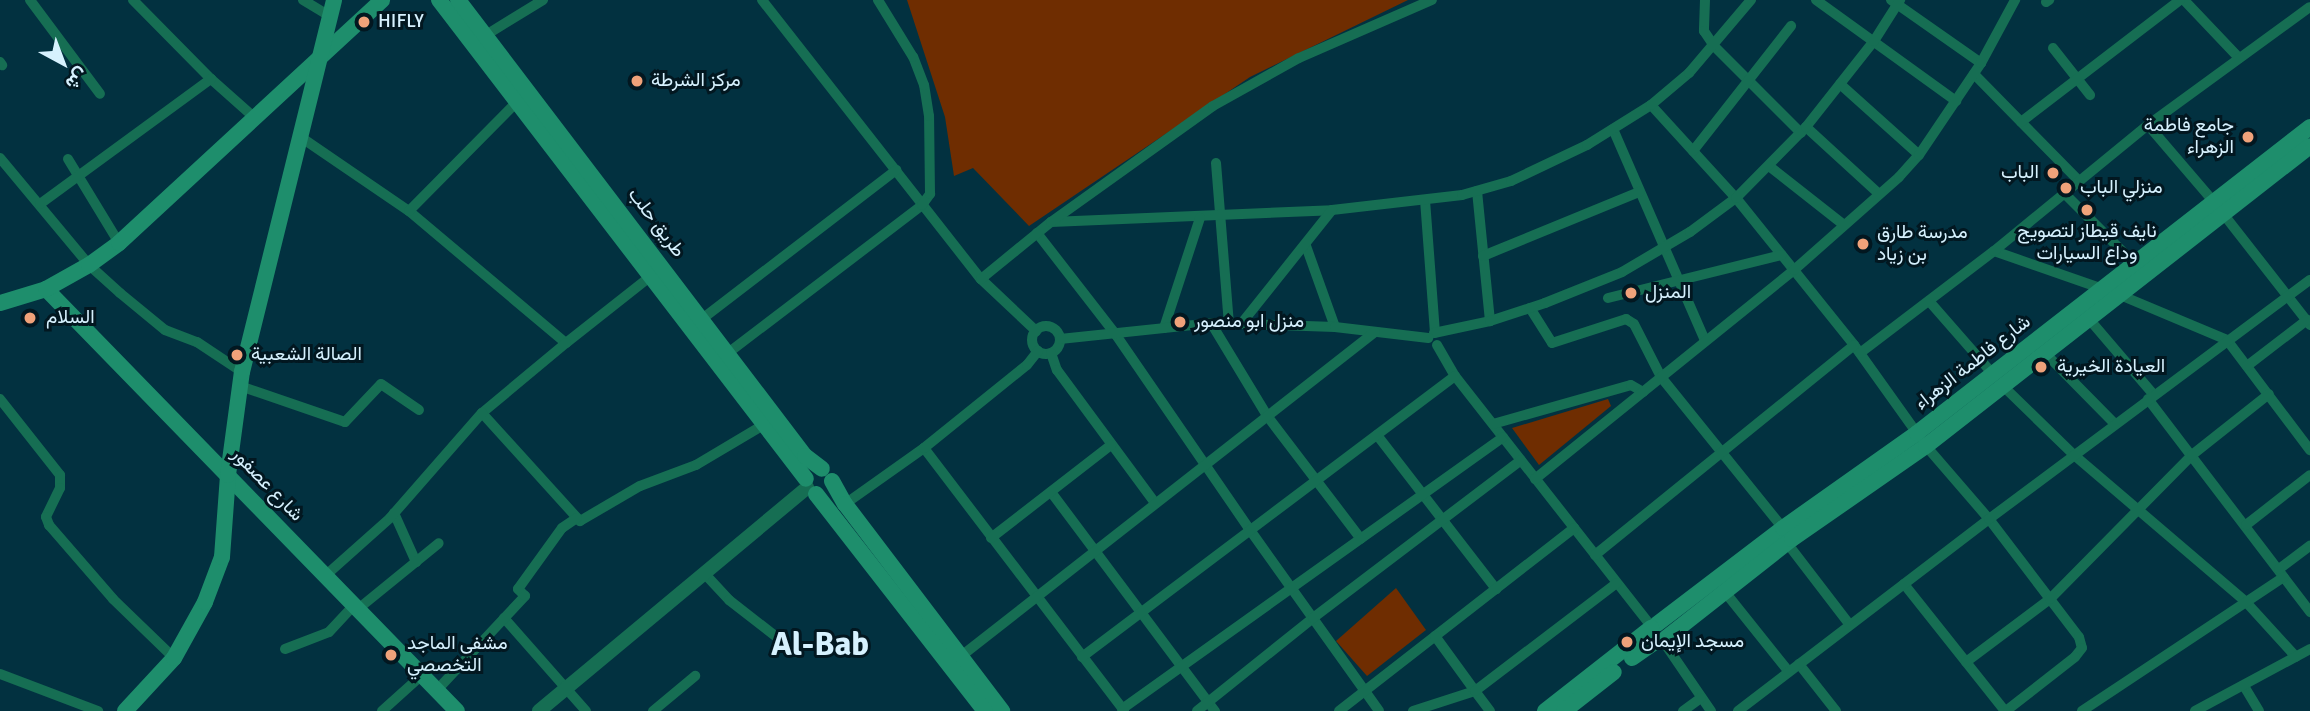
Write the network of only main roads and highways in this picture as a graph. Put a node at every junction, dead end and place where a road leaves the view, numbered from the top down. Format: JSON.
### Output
{"nodes":[{"id":1,"x":382,"y":0,"type":"edge"},
{"id":2,"x":439,"y":0,"type":"edge"},
{"id":3,"x":458,"y":0,"type":"edge"},
{"id":4,"x":332,"y":8,"type":"edge"},
{"id":5,"x":321,"y":57,"type":"junction"},
{"id":6,"x":2310,"y":127,"type":"edge"},
{"id":7,"x":2310,"y":146,"type":"edge"},
{"id":8,"x":2218,"y":207,"type":"junction"},
{"id":9,"x":46,"y":289,"type":"junction"},
{"id":10,"x":0,"y":303,"type":"edge"},
{"id":11,"x":1998,"y":380,"type":"junction"},
{"id":12,"x":228,"y":475,"type":"junction"},
{"id":13,"x":827,"y":475,"type":"junction"},
{"id":14,"x":810,"y":487,"type":"junction"},
{"id":15,"x":1788,"y":537,"type":"junction"},
{"id":16,"x":1657,"y":634,"type":"junction"},
{"id":17,"x":125,"y":711,"type":"edge"},
{"id":18,"x":457,"y":711,"type":"edge"},
{"id":19,"x":985,"y":711,"type":"edge"},
{"id":20,"x":1002,"y":711,"type":"edge"},
{"id":21,"x":1545,"y":711,"type":"edge"},
{"id":22,"x":1564,"y":711,"type":"edge"}],
"edges":[{"from":1,"to":5,"type":"main road"},
{"from":2,"to":14,"type":"main road"},
{"from":3,"to":13,"type":"main road","name":"طريق حلب"},
{"from":4,"to":5,"type":"main road"},
{"from":5,"to":9,"type":"main road"},
{"from":5,"to":12,"type":"main road"},
{"from":6,"to":8,"type":"main road","name":"شارع فاطمة الزهراء"},
{"from":7,"to":8,"type":"main road","name":"شارع فاطمة الزهراء"},
{"from":8,"to":11,"type":"main road","name":"شارع فاطمة الزهراء"},
{"from":8,"to":11,"type":"main road","name":"شارع فاطمة الزهراء"},
{"from":9,"to":10,"type":"main road"},
{"from":9,"to":12,"type":"main road","name":"شارع عصفور"},
{"from":11,"to":15,"type":"main road","name":"شارع فاطمة الزهراء"},
{"from":12,"to":17,"type":"main road"},
{"from":12,"to":18,"type":"main road","name":"شارع عصفور"},
{"from":13,"to":14,"type":"main road"},
{"from":13,"to":14,"type":"main road"},
{"from":13,"to":20,"type":"main road","name":"طريق حلب"},
{"from":14,"to":19,"type":"main road"},
{"from":15,"to":16,"type":"main road","name":"شارع فاطمة الزهراء"},
{"from":15,"to":16,"type":"main road","name":"شارع فاطمة الزهراء"},
{"from":16,"to":21,"type":"main road","name":"شارع فاطمة الزهراء"},
{"from":16,"to":22,"type":"main road","name":"شارع فاطمة الزهراء"}]}
